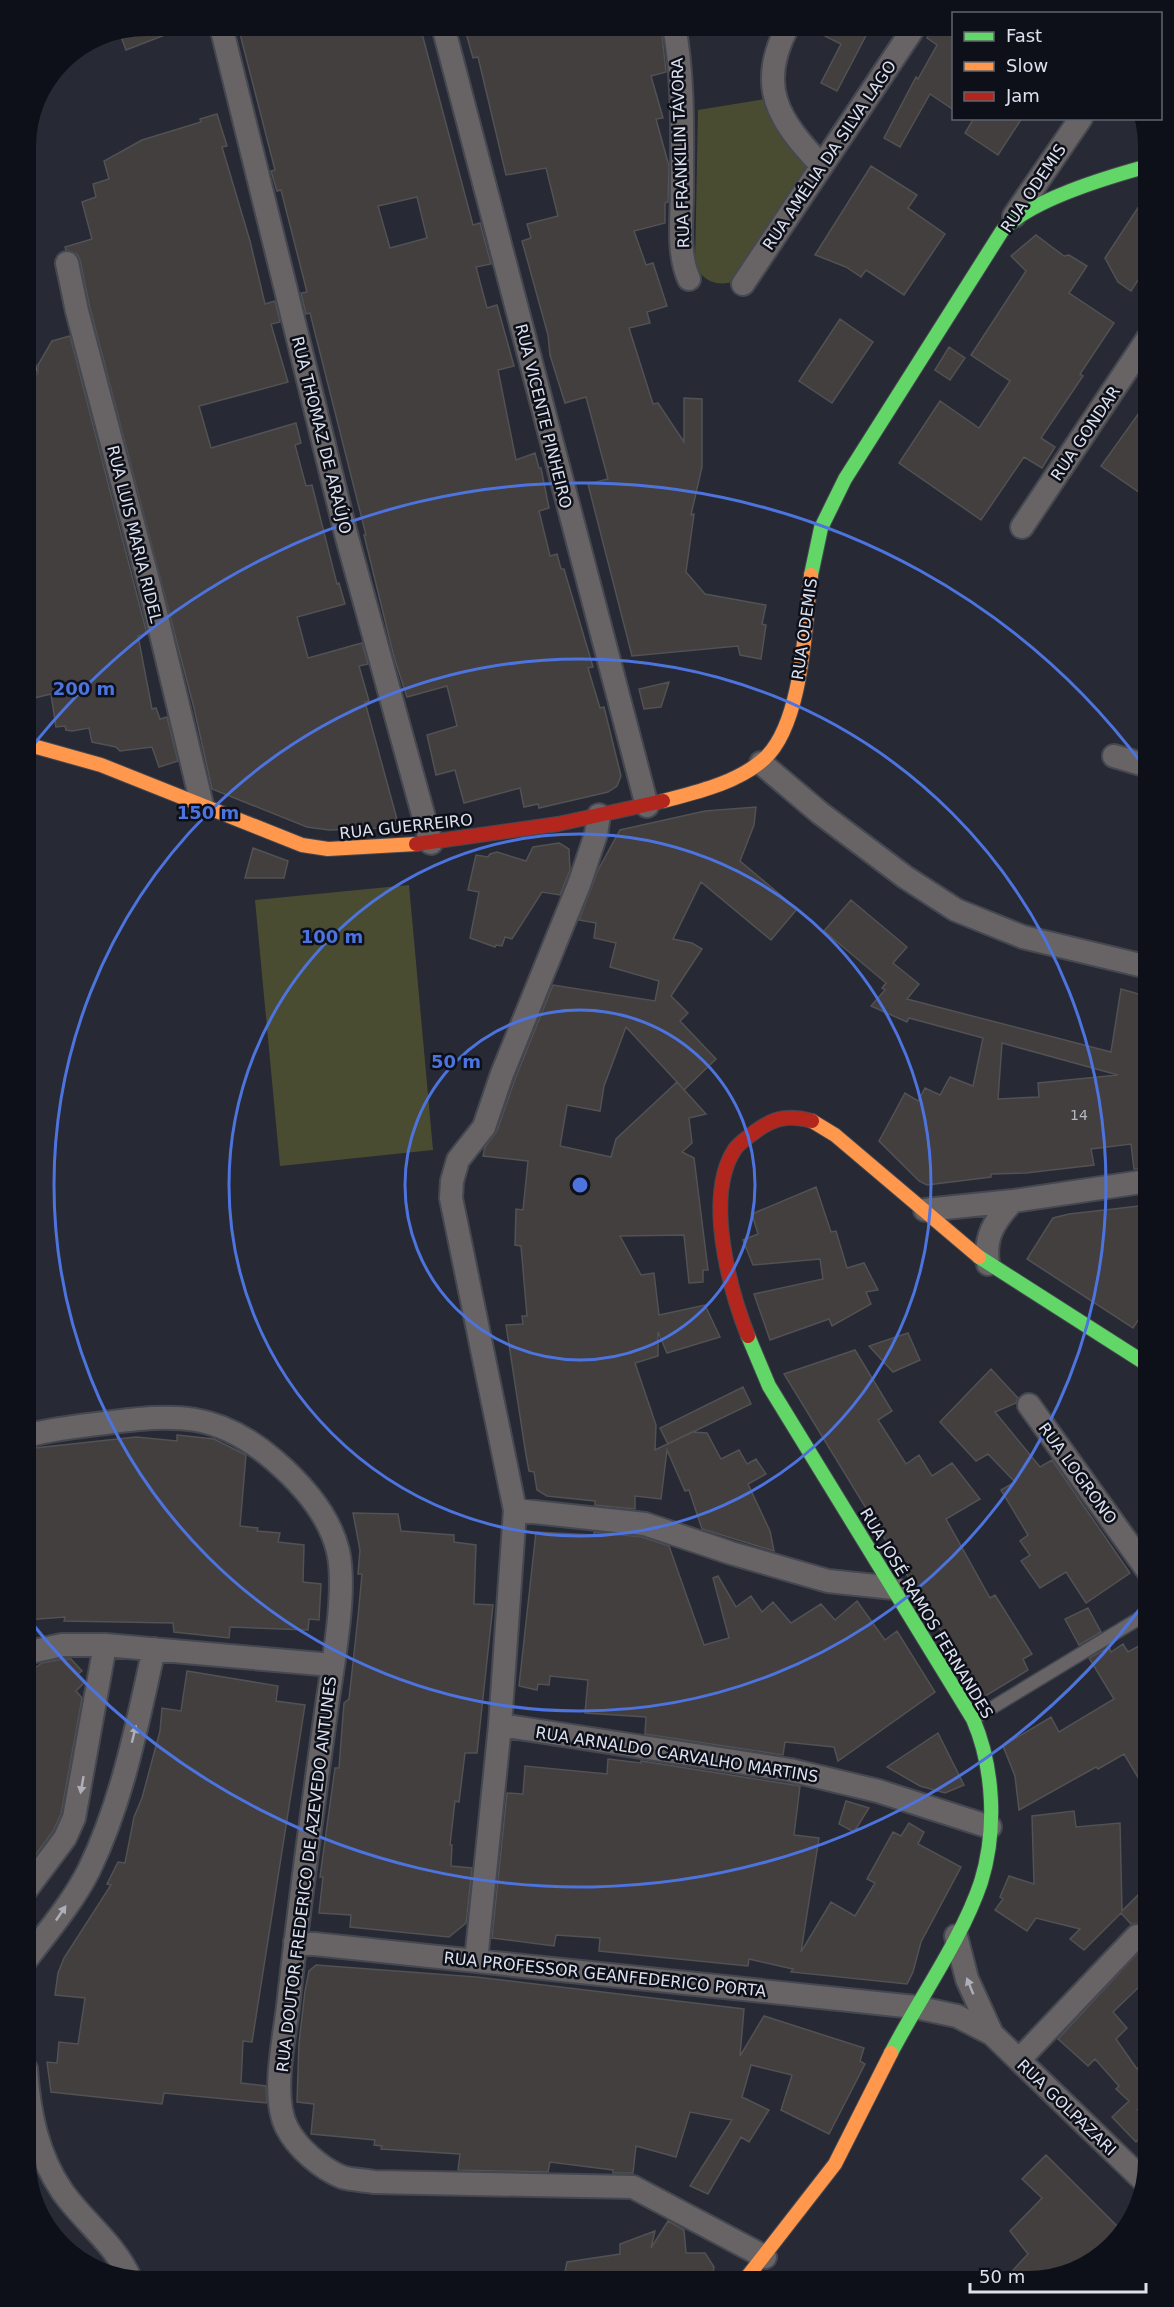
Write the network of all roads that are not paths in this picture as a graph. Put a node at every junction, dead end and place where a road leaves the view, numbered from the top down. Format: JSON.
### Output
{"nodes":[{"id":1,"x":223,"y":36,"type":"edge"},
{"id":2,"x":447,"y":36,"type":"edge"},
{"id":3,"x":678,"y":36,"type":"edge"},
{"id":4,"x":784,"y":36,"type":"edge"},
{"id":5,"x":908,"y":36,"type":"edge"},
{"id":6,"x":1080,"y":120,"type":"edge"},
{"id":7,"x":821,"y":165,"type":"junction"},
{"id":8,"x":1138,"y":169,"type":"edge"},
{"id":9,"x":1009,"y":223,"type":"junction"},
{"id":10,"x":67,"y":263,"type":"dead end"},
{"id":11,"x":689,"y":279,"type":"dead end"},
{"id":12,"x":743,"y":284,"type":"dead end"},
{"id":13,"x":1138,"y":354,"type":"edge"},
{"id":14,"x":1022,"y":527,"type":"dead end"},
{"id":15,"x":36,"y":746,"type":"edge"},
{"id":16,"x":1114,"y":756,"type":"dead end"},
{"id":17,"x":761,"y":763,"type":"junction"},
{"id":18,"x":1138,"y":763,"type":"edge"},
{"id":19,"x":202,"y":806,"type":"junction"},
{"id":20,"x":647,"y":806,"type":"junction"},
{"id":21,"x":599,"y":815,"type":"junction"},
{"id":22,"x":431,"y":843,"type":"junction"},
{"id":23,"x":1138,"y":964,"type":"edge"},
{"id":24,"x":1138,"y":1184,"type":"edge"},
{"id":25,"x":1013,"y":1201,"type":"junction"},
{"id":26,"x":925,"y":1210,"type":"junction"},
{"id":27,"x":988,"y":1264,"type":"junction"},
{"id":28,"x":1138,"y":1358,"type":"edge"},
{"id":29,"x":1029,"y":1405,"type":"dead end"},
{"id":30,"x":36,"y":1433,"type":"edge"},
{"id":31,"x":515,"y":1510,"type":"junction"},
{"id":32,"x":1138,"y":1556,"type":"edge"},
{"id":33,"x":894,"y":1588,"type":"junction"},
{"id":34,"x":1138,"y":1620,"type":"edge"},
{"id":35,"x":105,"y":1645,"type":"junction"},
{"id":36,"x":154,"y":1649,"type":"junction"},
{"id":37,"x":36,"y":1651,"type":"edge"},
{"id":38,"x":333,"y":1665,"type":"junction"},
{"id":39,"x":973,"y":1719,"type":"junction"},
{"id":40,"x":500,"y":1725,"type":"junction"},
{"id":41,"x":990,"y":1827,"type":"junction"},
{"id":42,"x":36,"y":1877,"type":"edge"},
{"id":43,"x":956,"y":1936,"type":"junction"},
{"id":44,"x":1137,"y":1936,"type":"dead end"},
{"id":45,"x":295,"y":1941,"type":"junction"},
{"id":46,"x":36,"y":1947,"type":"edge"},
{"id":47,"x":476,"y":1961,"type":"junction"},
{"id":48,"x":915,"y":2007,"type":"junction"},
{"id":49,"x":992,"y":2034,"type":"junction"},
{"id":50,"x":1019,"y":2060,"type":"junction"},
{"id":51,"x":36,"y":2134,"type":"edge"},
{"id":52,"x":1137,"y":2174,"type":"edge"},
{"id":53,"x":765,"y":2257,"type":"junction"},
{"id":54,"x":126,"y":2269,"type":"edge"},
{"id":55,"x":753,"y":2271,"type":"edge"}],
"edges":[{"from":1,"to":22,"type":"street","name":"RUA THOMAZ DE ARAÚJO"},
{"from":2,"to":20,"type":"street","name":"RUA VICENTE PINHEIRO"},
{"from":3,"to":11,"type":"street","name":"RUA FRANKILIN TÁVORA"},
{"from":4,"to":7,"type":"street"},
{"from":5,"to":7,"type":"street","name":"RUA AMÉLIA DA SILVA LAGO"},
{"from":6,"to":9,"type":"street","name":"RUA ODEMIS"},
{"from":7,"to":12,"type":"street","name":"RUA AMÉLIA DA SILVA LAGO"},
{"from":8,"to":9,"type":"street"},
{"from":9,"to":17,"type":"street","name":"RUA ODEMIS"},
{"from":10,"to":19,"type":"street","name":"RUA LUIS MARIA RIDEL"},
{"from":13,"to":14,"type":"street","name":"RUA GONDAR"},
{"from":15,"to":19,"type":"street","name":"RUA GUERREIRO"},
{"from":16,"to":18,"type":"street"},
{"from":17,"to":20,"type":"street","name":"RUA GUERREIRO"},
{"from":17,"to":23,"type":"street"},
{"from":19,"to":22,"type":"street","name":"RUA GUERREIRO"},
{"from":20,"to":21,"type":"street","name":"RUA GUERREIRO"},
{"from":21,"to":22,"type":"street","name":"RUA GUERREIRO"},
{"from":21,"to":31,"type":"street"},
{"from":24,"to":25,"type":"street"},
{"from":25,"to":26,"type":"street"},
{"from":25,"to":27,"type":"street"},
{"from":26,"to":27,"type":"street","name":"RUA JOSÉ RAMOS FERNANDES"},
{"from":26,"to":33,"type":"street","name":"RUA JOSÉ RAMOS FERNANDES"},
{"from":27,"to":28,"type":"street","name":"RUA JOSÉ RAMOS FERNANDES"},
{"from":29,"to":32,"type":"street","name":"RUA LOGRONO"},
{"from":30,"to":38,"type":"street","name":"RUA DOUTOR FREDERICO DE AZEVEDO ANTUNES"},
{"from":31,"to":33,"type":"street"},
{"from":31,"to":40,"type":"street"},
{"from":33,"to":39,"type":"street","name":"RUA JOSÉ RAMOS FERNANDES"},
{"from":34,"to":39,"type":"lane"},
{"from":35,"to":36,"type":"street"},
{"from":35,"to":37,"type":"street"},
{"from":35,"to":42,"type":"street","one_way":true},
{"from":36,"to":38,"type":"street"},
{"from":46,"to":36,"type":"street","one_way":true},
{"from":38,"to":45,"type":"street","name":"RUA DOUTOR FREDERICO DE AZEVEDO ANTUNES"},
{"from":39,"to":41,"type":"street","name":"RUA JOSÉ RAMOS FERNANDES"},
{"from":40,"to":41,"type":"street","name":"RUA ARNALDO CARVALHO MARTINS"},
{"from":40,"to":47,"type":"street"},
{"from":41,"to":43,"type":"street","name":"RUA JOSÉ RAMOS FERNANDES"},
{"from":43,"to":48,"type":"street","name":"RUA JOSÉ RAMOS FERNANDES"},
{"from":49,"to":43,"type":"street","name":"RUA GOLPAZARI","one_way":true},
{"from":44,"to":50,"type":"street"},
{"from":45,"to":47,"type":"street","name":"RUA PROFESSOR GEANFEDERICO PORTA"},
{"from":45,"to":53,"type":"street","name":"RUA DOUTOR FREDERICO DE AZEVEDO ANTUNES"},
{"from":47,"to":48,"type":"street","name":"RUA PROFESSOR GEANFEDERICO PORTA"},
{"from":48,"to":49,"type":"street","name":"RUA GOLPAZARI"},
{"from":48,"to":53,"type":"street","name":"RUA JOSÉ RAMOS FERNANDES"},
{"from":49,"to":50,"type":"street","name":"RUA GOLPAZARI"},
{"from":50,"to":52,"type":"street","name":"RUA GOLPAZARI"},
{"from":51,"to":54,"type":"street"},
{"from":53,"to":55,"type":"street","name":"RUA JOSÉ RAMOS FERNANDES"}]}
